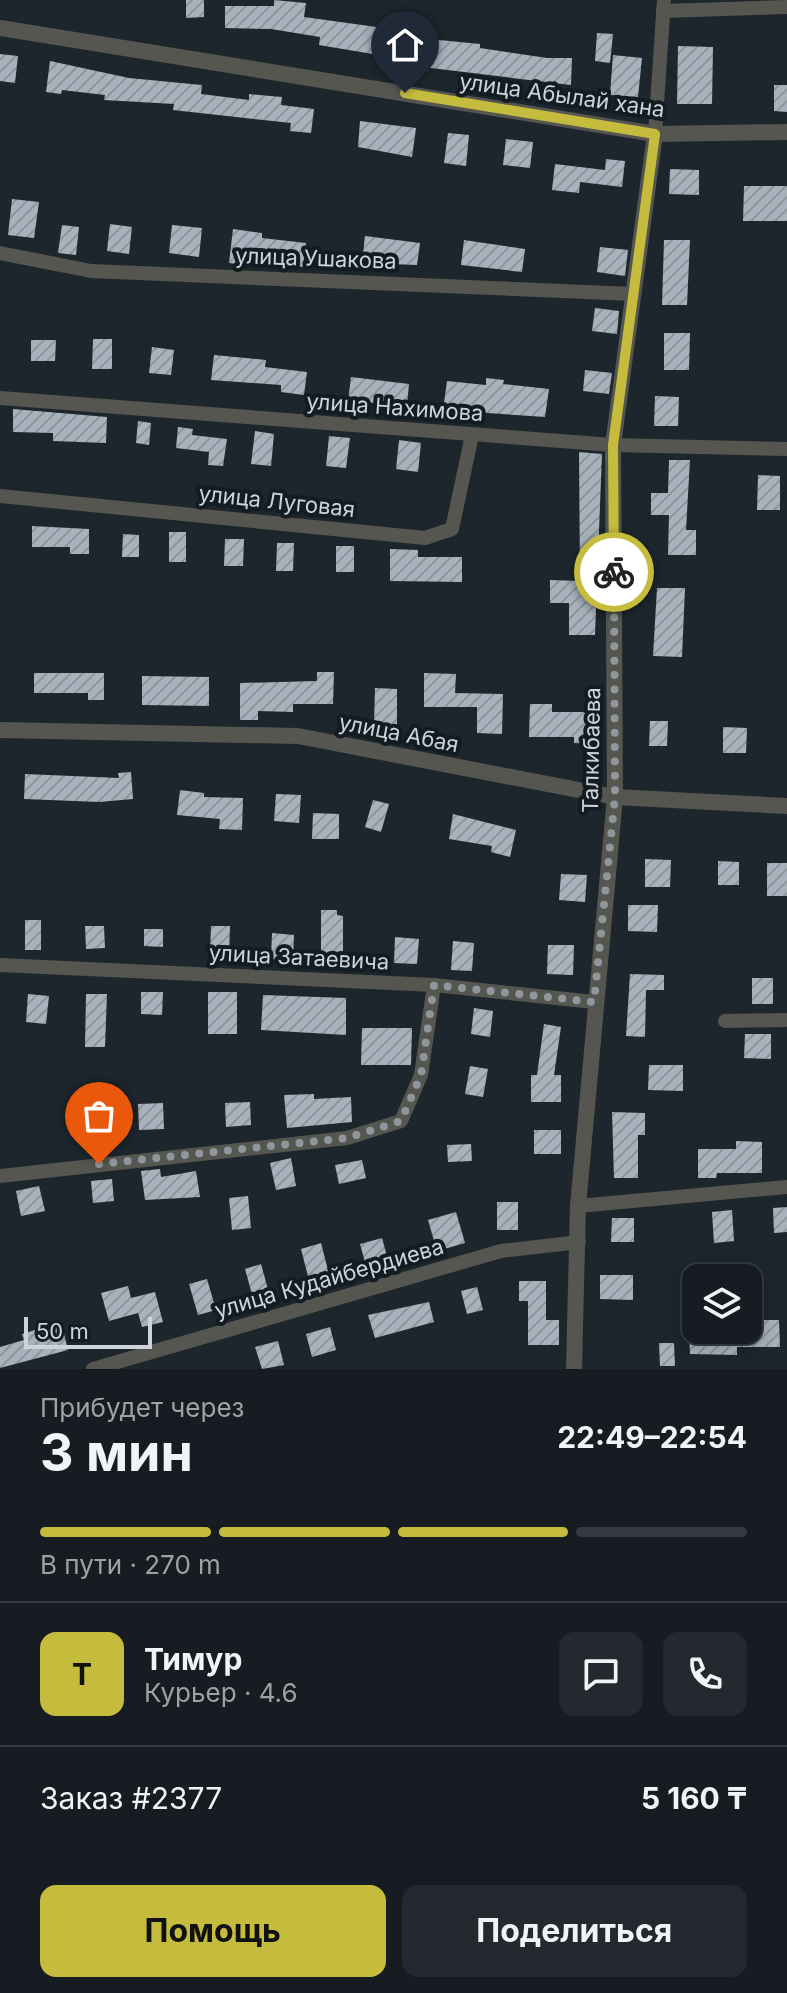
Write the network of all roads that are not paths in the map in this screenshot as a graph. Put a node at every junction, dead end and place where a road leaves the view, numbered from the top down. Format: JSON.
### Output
{"nodes":[{"id":1,"x":663,"y":5,"type":"edge"},
{"id":2,"x":787,"y":7,"type":"edge"},
{"id":3,"x":0,"y":28,"type":"edge"},
{"id":4,"x":787,"y":132,"type":"edge"},
{"id":5,"x":655,"y":134,"type":"junction"},
{"id":6,"x":0,"y":253,"type":"edge"},
{"id":7,"x":633,"y":294,"type":"junction"},
{"id":8,"x":0,"y":398,"type":"edge"},
{"id":9,"x":472,"y":435,"type":"junction"},
{"id":10,"x":613,"y":445,"type":"junction"},
{"id":11,"x":787,"y":449,"type":"edge"},
{"id":12,"x":0,"y":496,"type":"edge"},
{"id":13,"x":0,"y":730,"type":"edge"},
{"id":14,"x":615,"y":797,"type":"junction"},
{"id":15,"x":787,"y":806,"type":"edge"},
{"id":16,"x":0,"y":965,"type":"edge"},
{"id":17,"x":434,"y":985,"type":"junction"},
{"id":18,"x":594,"y":1002,"type":"junction"},
{"id":19,"x":787,"y":1020,"type":"edge"},
{"id":20,"x":725,"y":1021,"type":"dead end"},
{"id":21,"x":0,"y":1176,"type":"edge"},
{"id":22,"x":787,"y":1187,"type":"edge"},
{"id":23,"x":578,"y":1206,"type":"junction"},
{"id":24,"x":579,"y":1242,"type":"junction"},
{"id":25,"x":93,"y":1369,"type":"edge"},
{"id":26,"x":574,"y":1369,"type":"edge"}],
"edges":[{"from":1,"to":2,"type":"street"},
{"from":1,"to":5,"type":"street"},
{"from":3,"to":5,"type":"street","name":"улица Абылай хана"},
{"from":4,"to":5,"type":"street","name":"улица Абылай хана"},
{"from":5,"to":7,"type":"street","name":"Талкибаева"},
{"from":6,"to":7,"type":"street","name":"улица Ушакова"},
{"from":7,"to":10,"type":"street","name":"Талкибаева"},
{"from":8,"to":9,"type":"street","name":"улица Нахимова"},
{"from":9,"to":10,"type":"street","name":"улица Нахимова"},
{"from":9,"to":12,"type":"street","name":"улица Луговая"},
{"from":10,"to":11,"type":"street","name":"улица Нахимова"},
{"from":10,"to":14,"type":"street","name":"Талкибаева"},
{"from":13,"to":14,"type":"street","name":"улица Абая"},
{"from":14,"to":15,"type":"street","name":"улица Абая"},
{"from":14,"to":18,"type":"street","name":"Талкибаева"},
{"from":16,"to":17,"type":"street","name":"улица Затаевича"},
{"from":17,"to":18,"type":"street","name":"улица Затаевича"},
{"from":17,"to":21,"type":"street"},
{"from":18,"to":23,"type":"street","name":"Талкибаева"},
{"from":19,"to":20,"type":"street"},
{"from":22,"to":23,"type":"street"},
{"from":23,"to":24,"type":"street","name":"Талкибаева"},
{"from":24,"to":25,"type":"street","name":"улица Кудайбердиева"},
{"from":24,"to":26,"type":"street","name":"Талкибаева"}]}
